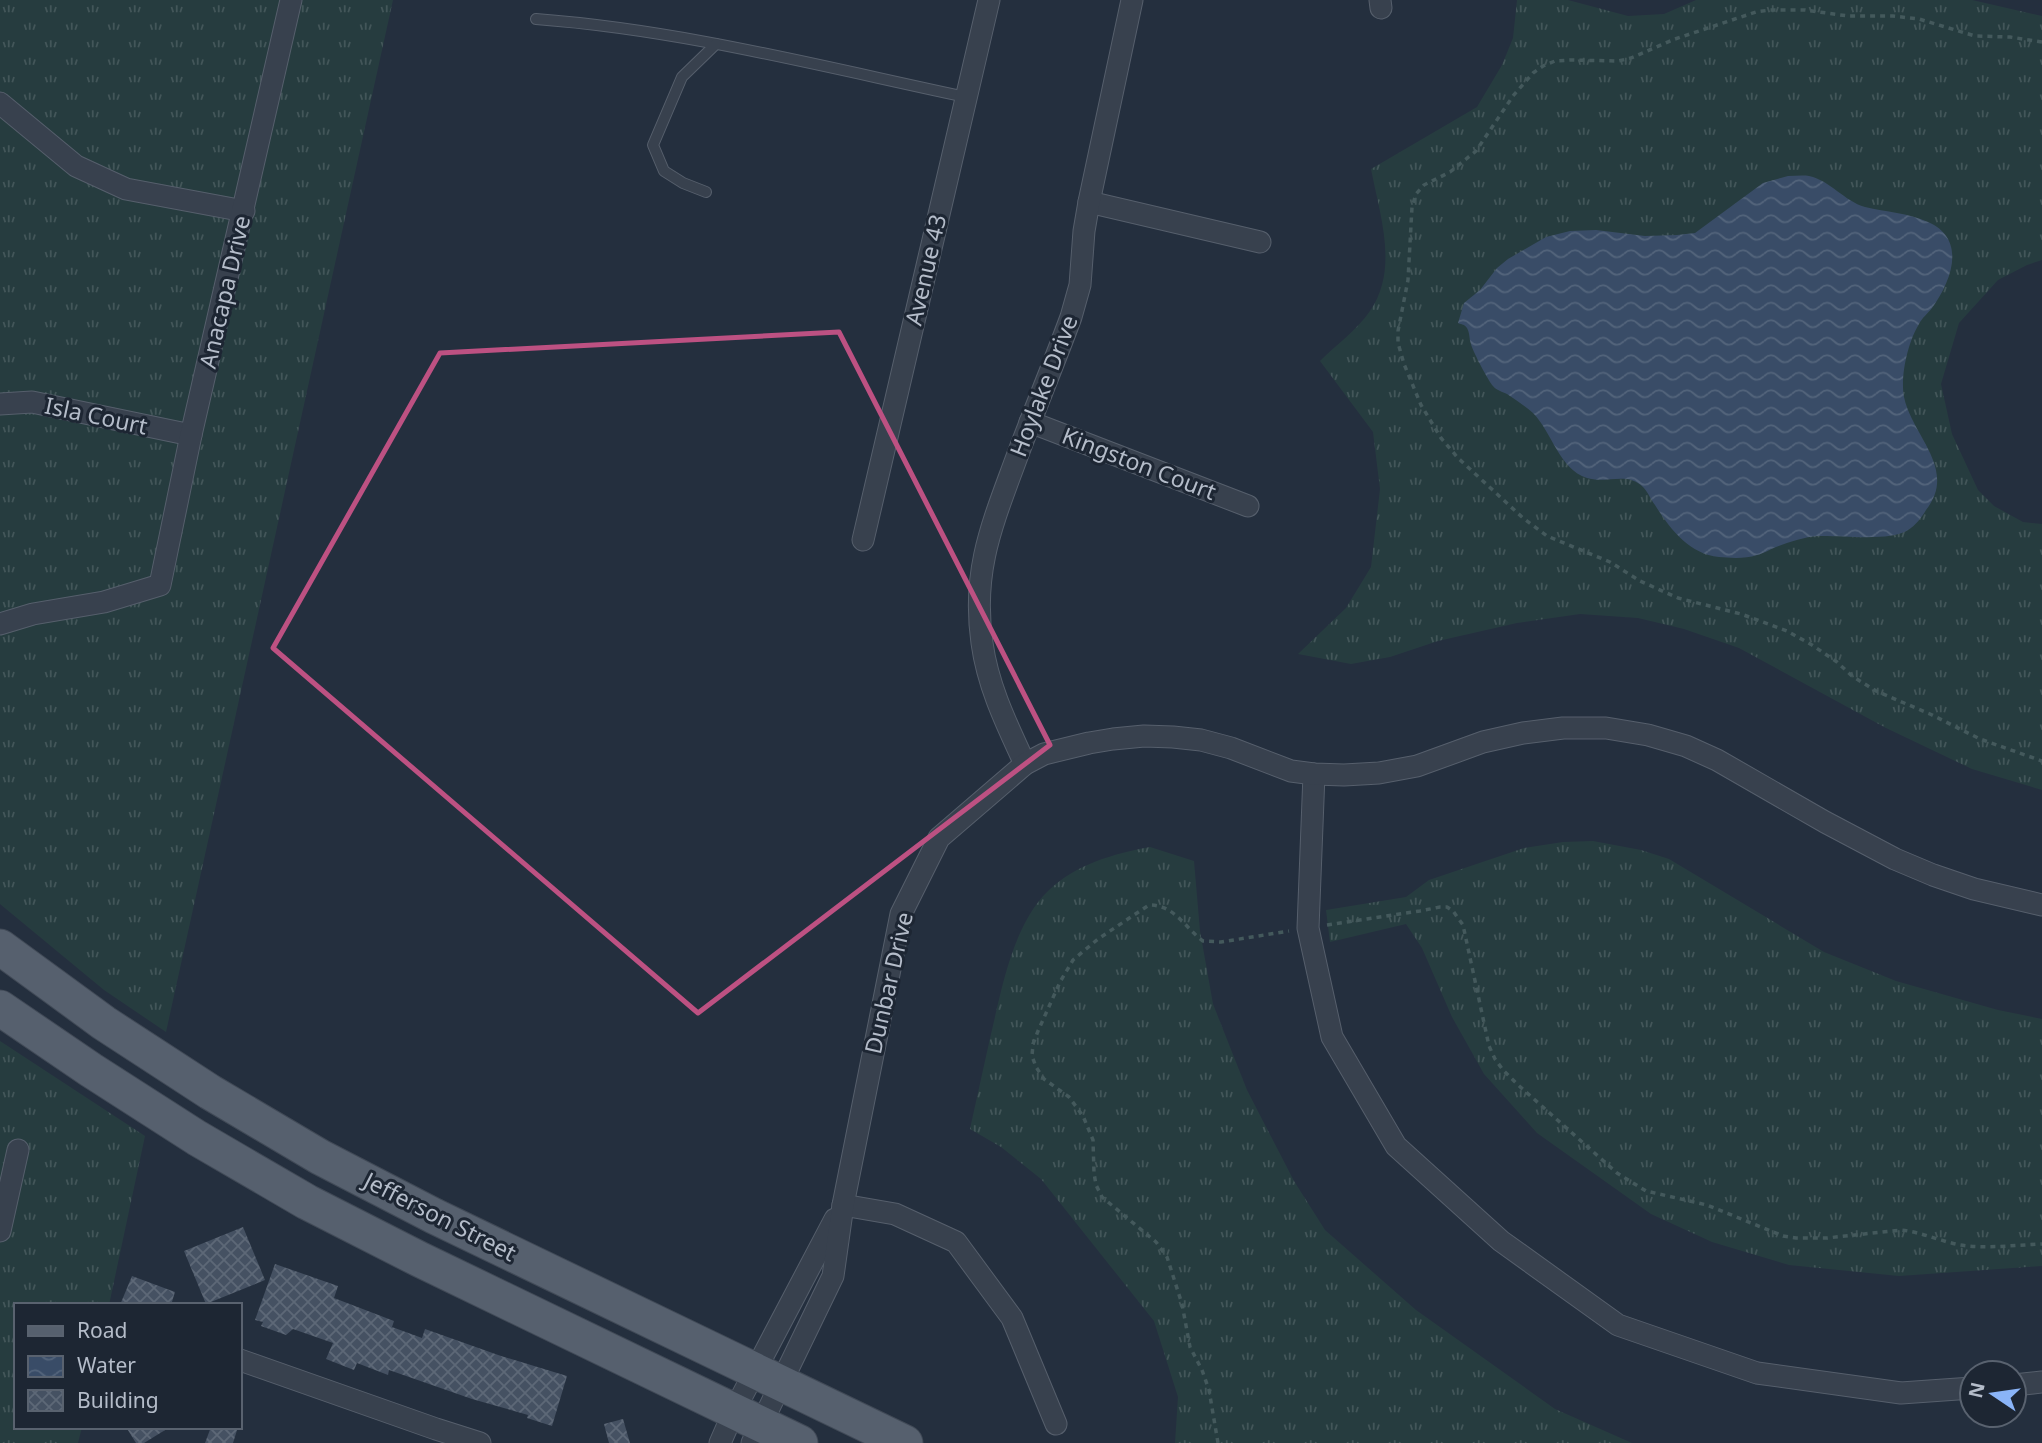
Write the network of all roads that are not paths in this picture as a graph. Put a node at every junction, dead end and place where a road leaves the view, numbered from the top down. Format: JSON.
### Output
{"nodes":[{"id":1,"x":291,"y":0,"type":"edge"},
{"id":2,"x":989,"y":0,"type":"edge"},
{"id":3,"x":1132,"y":0,"type":"edge"},
{"id":4,"x":536,"y":19,"type":"dead end"},
{"id":5,"x":716,"y":44,"type":"junction"},
{"id":6,"x":966,"y":97,"type":"junction"},
{"id":7,"x":0,"y":103,"type":"edge"},
{"id":8,"x":706,"y":192,"type":"dead end"},
{"id":9,"x":1089,"y":202,"type":"junction"},
{"id":10,"x":244,"y":211,"type":"junction"},
{"id":11,"x":1260,"y":242,"type":"dead end"},
{"id":12,"x":0,"y":404,"type":"edge"},
{"id":13,"x":1030,"y":422,"type":"junction"},
{"id":14,"x":191,"y":435,"type":"junction"},
{"id":15,"x":1248,"y":506,"type":"dead end"},
{"id":16,"x":863,"y":540,"type":"dead end"},
{"id":17,"x":0,"y":624,"type":"edge"},
{"id":18,"x":1025,"y":764,"type":"junction"},
{"id":19,"x":1314,"y":775,"type":"junction"},
{"id":20,"x":2042,"y":905,"type":"edge"},
{"id":21,"x":0,"y":947,"type":"edge"},
{"id":22,"x":0,"y":1008,"type":"edge"},
{"id":23,"x":18,"y":1150,"type":"dead end"},
{"id":24,"x":843,"y":1205,"type":"junction"},
{"id":25,"x":0,"y":1231,"type":"edge"},
{"id":26,"x":242,"y":1361,"type":"edge"},
{"id":27,"x":1958,"y":1389,"type":"edge"},
{"id":28,"x":757,"y":1404,"type":"edge"},
{"id":29,"x":1056,"y":1424,"type":"dead end"},
{"id":30,"x":481,"y":1443,"type":"edge"},
{"id":31,"x":720,"y":1443,"type":"edge"},
{"id":32,"x":800,"y":1443,"type":"edge"},
{"id":33,"x":905,"y":1443,"type":"edge"}],
"edges":[{"from":1,"to":10,"type":"street","name":"Anacapa Drive"},
{"from":2,"to":6,"type":"street","name":"Avenue 43"},
{"from":3,"to":9,"type":"street","name":"Hoylake Drive"},
{"from":4,"to":5,"type":"lane"},
{"from":5,"to":6,"type":"lane"},
{"from":5,"to":8,"type":"lane"},
{"from":6,"to":16,"type":"street","name":"Avenue 43"},
{"from":7,"to":10,"type":"street"},
{"from":9,"to":11,"type":"street"},
{"from":9,"to":13,"type":"street","name":"Hoylake Drive"},
{"from":10,"to":14,"type":"street","name":"Anacapa Drive"},
{"from":12,"to":14,"type":"street","name":"Isla Court"},
{"from":13,"to":15,"type":"street","name":"Kingston Court"},
{"from":13,"to":18,"type":"street","name":"Hoylake Drive"},
{"from":14,"to":17,"type":"street","name":"Anacapa Drive"},
{"from":18,"to":19,"type":"street","name":"Dunbar Drive"},
{"from":18,"to":24,"type":"street","name":"Dunbar Drive"},
{"from":19,"to":20,"type":"street","name":"Dunbar Drive"},
{"from":19,"to":27,"type":"street"},
{"from":21,"to":28,"type":"main road","name":"Jefferson Street"},
{"from":22,"to":28,"type":"main road","name":"Jefferson Street"},
{"from":23,"to":25,"type":"street"},
{"from":24,"to":28,"type":"street","name":"Dunbar Drive"},
{"from":24,"to":29,"type":"street"},
{"from":26,"to":30,"type":"street"},
{"from":28,"to":31,"type":"street","name":"Dunbar Drive"},
{"from":28,"to":32,"type":"main road","name":"Jefferson Street"},
{"from":28,"to":33,"type":"main road","name":"Jefferson Street"}]}
